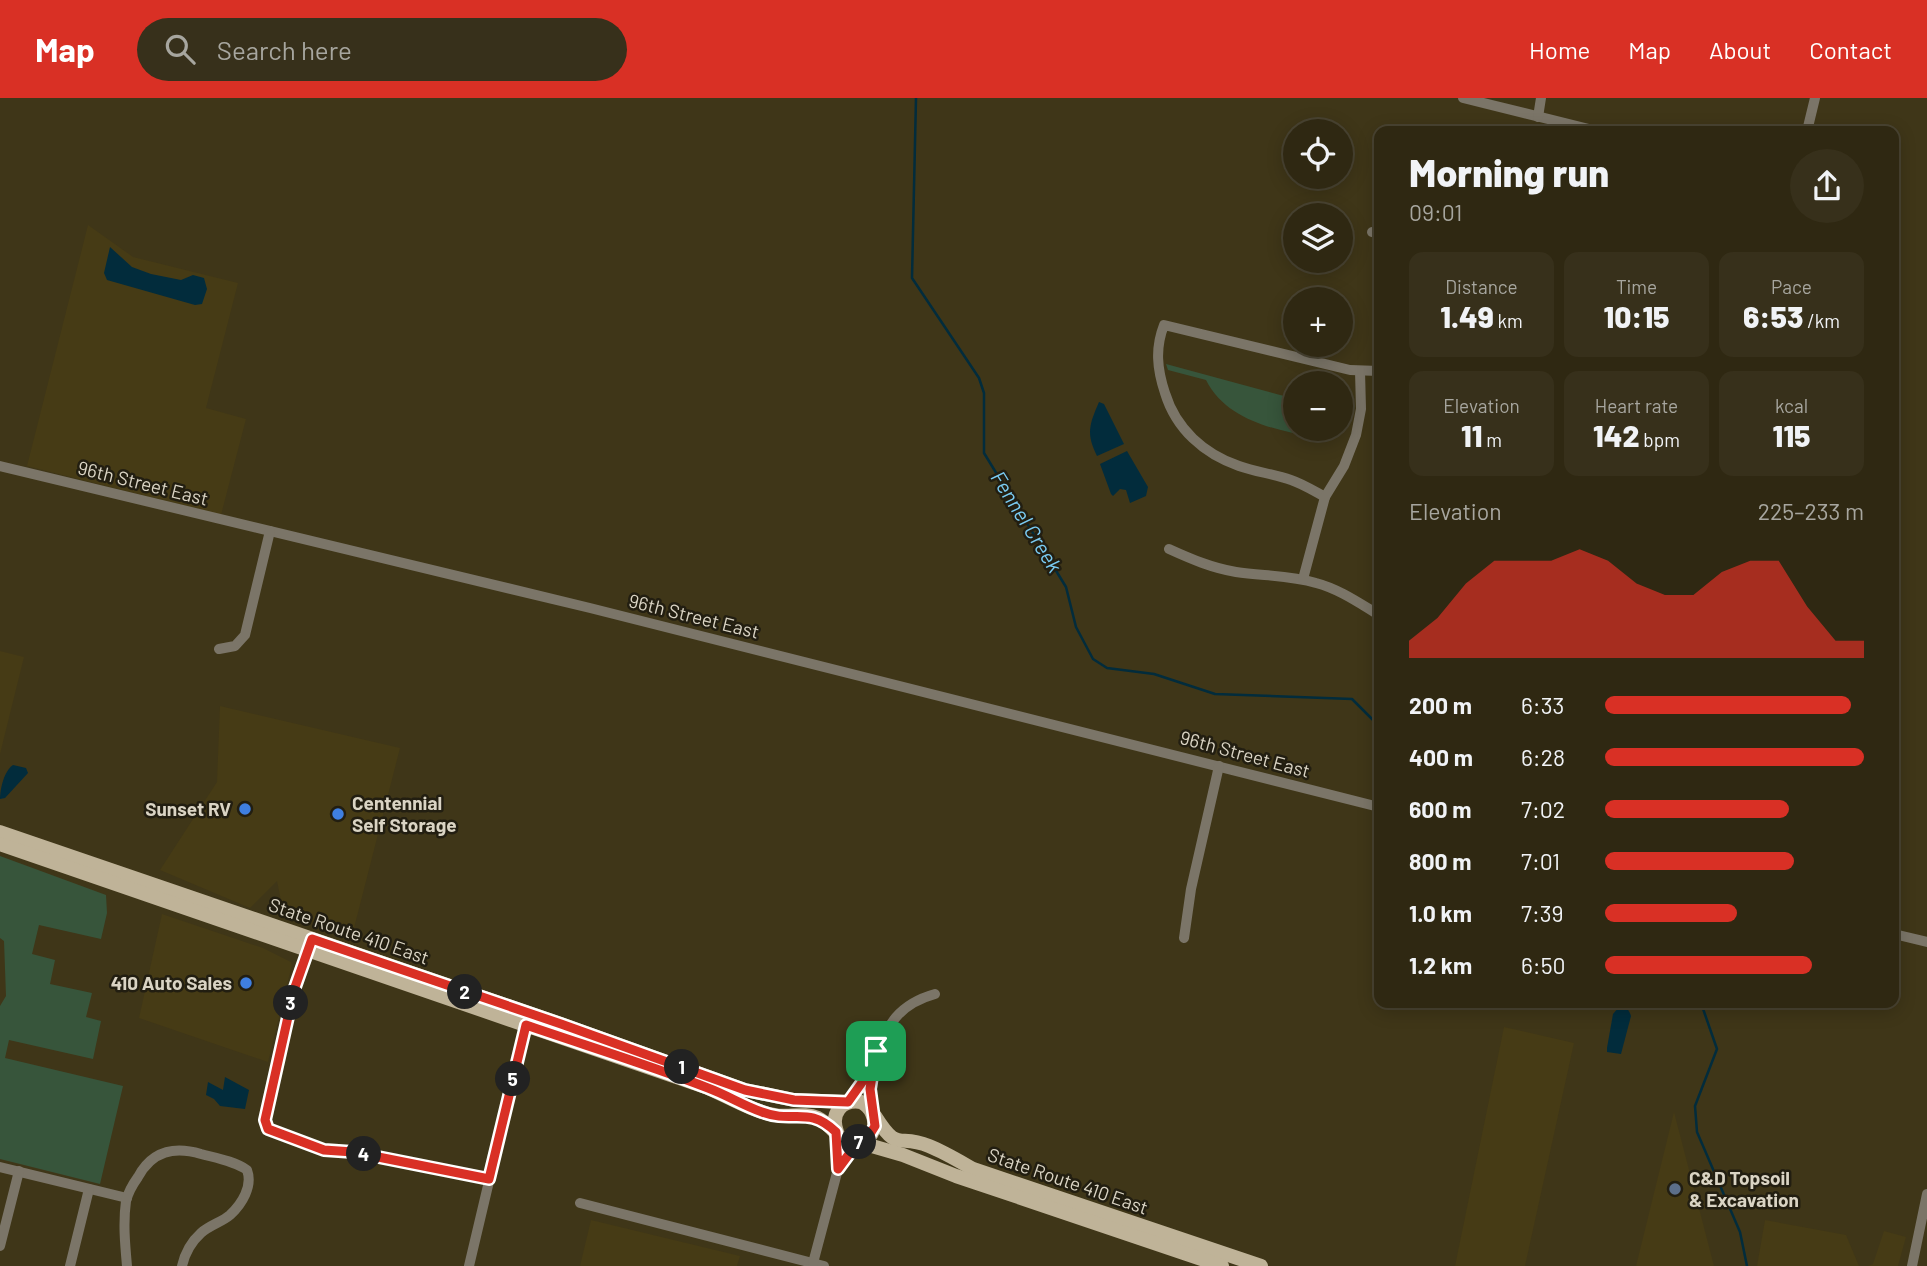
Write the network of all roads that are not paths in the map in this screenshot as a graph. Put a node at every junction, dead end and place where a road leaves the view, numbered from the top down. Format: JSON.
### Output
{"nodes":[{"id":1,"x":1463,"y":98,"type":"edge"},
{"id":2,"x":1541,"y":98,"type":"edge"},
{"id":3,"x":1815,"y":98,"type":"edge"},
{"id":4,"x":1538,"y":117,"type":"junction"},
{"id":5,"x":1577,"y":126,"type":"edge"},
{"id":6,"x":1808,"y":126,"type":"edge"},
{"id":7,"x":1360,"y":371,"type":"junction"},
{"id":8,"x":1374,"y":371,"type":"edge"},
{"id":9,"x":0,"y":466,"type":"edge"},
{"id":10,"x":1325,"y":497,"type":"junction"},
{"id":11,"x":270,"y":531,"type":"junction"},
{"id":12,"x":1169,"y":549,"type":"dead end"},
{"id":13,"x":1303,"y":579,"type":"junction"},
{"id":14,"x":1374,"y":612,"type":"edge"},
{"id":15,"x":219,"y":649,"type":"dead end"},
{"id":16,"x":1219,"y":766,"type":"junction"},
{"id":17,"x":1374,"y":806,"type":"edge"},
{"id":18,"x":0,"y":832,"type":"edge"},
{"id":19,"x":0,"y":844,"type":"edge"},
{"id":20,"x":1899,"y":935,"type":"edge"},
{"id":21,"x":1184,"y":939,"type":"dead end"},
{"id":22,"x":1927,"y":942,"type":"edge"},
{"id":23,"x":310,"y":944,"type":"junction"},
{"id":24,"x":935,"y":995,"type":"dead end"},
{"id":25,"x":526,"y":1025,"type":"junction"},
{"id":26,"x":876,"y":1051,"type":"junction"},
{"id":27,"x":848,"y":1102,"type":"junction"},
{"id":28,"x":874,"y":1114,"type":"junction"},
{"id":29,"x":836,"y":1132,"type":"junction"},
{"id":30,"x":858,"y":1142,"type":"junction"},
{"id":31,"x":0,"y":1167,"type":"edge"},
{"id":32,"x":838,"y":1169,"type":"junction"},
{"id":33,"x":19,"y":1171,"type":"junction"},
{"id":34,"x":489,"y":1179,"type":"junction"},
{"id":35,"x":89,"y":1189,"type":"junction"},
{"id":36,"x":1927,"y":1194,"type":"edge"},
{"id":37,"x":127,"y":1198,"type":"junction"},
{"id":38,"x":580,"y":1203,"type":"dead end"},
{"id":39,"x":0,"y":1246,"type":"edge"},
{"id":40,"x":819,"y":1265,"type":"edge"},
{"id":41,"x":70,"y":1266,"type":"edge"},
{"id":42,"x":127,"y":1266,"type":"edge"},
{"id":43,"x":182,"y":1266,"type":"edge"},
{"id":44,"x":469,"y":1266,"type":"edge"},
{"id":45,"x":1222,"y":1266,"type":"edge"},
{"id":46,"x":1261,"y":1266,"type":"edge"},
{"id":47,"x":1912,"y":1266,"type":"edge"}],
"edges":[{"from":1,"to":4,"type":"street"},
{"from":2,"to":4,"type":"street"},
{"from":3,"to":6,"type":"street"},
{"from":4,"to":5,"type":"street"},
{"from":7,"to":8,"type":"street"},
{"from":7,"to":10,"type":"street"},
{"from":7,"to":10,"type":"street"},
{"from":9,"to":11,"type":"street","name":"96th Street East"},
{"from":10,"to":13,"type":"street"},
{"from":11,"to":15,"type":"street"},
{"from":11,"to":16,"type":"street","name":"96th Street East"},
{"from":12,"to":13,"type":"street"},
{"from":13,"to":14,"type":"street"},
{"from":16,"to":17,"type":"street","name":"96th Street East"},
{"from":16,"to":21,"type":"street"},
{"from":18,"to":23,"type":"main road","name":"State Route 410 East"},
{"from":19,"to":23,"type":"main road","name":"State Route 410 East"},
{"from":20,"to":22,"type":"street"},
{"from":23,"to":25,"type":"main road","name":"State Route 410 East"},
{"from":23,"to":27,"type":"main road","name":"State Route 410 East"},
{"from":23,"to":34,"type":"street"},
{"from":24,"to":26,"type":"street"},
{"from":25,"to":29,"type":"main road","name":"State Route 410 East"},
{"from":25,"to":34,"type":"street"},
{"from":26,"to":27,"type":"street"},
{"from":26,"to":28,"type":"street"},
{"from":27,"to":28,"type":"main road"},
{"from":27,"to":29,"type":"main road"},
{"from":28,"to":30,"type":"main road"},
{"from":28,"to":46,"type":"main road","name":"State Route 410 East"},
{"from":29,"to":30,"type":"main road"},
{"from":29,"to":32,"type":"street"},
{"from":30,"to":32,"type":"street"},
{"from":30,"to":45,"type":"main road","name":"State Route 410 East"},
{"from":31,"to":33,"type":"street"},
{"from":32,"to":40,"type":"street"},
{"from":33,"to":35,"type":"street"},
{"from":33,"to":39,"type":"street"},
{"from":34,"to":44,"type":"street"},
{"from":35,"to":37,"type":"street"},
{"from":35,"to":41,"type":"street"},
{"from":36,"to":47,"type":"street"},
{"from":37,"to":42,"type":"street"},
{"from":37,"to":43,"type":"street"},
{"from":38,"to":40,"type":"street"}]}
